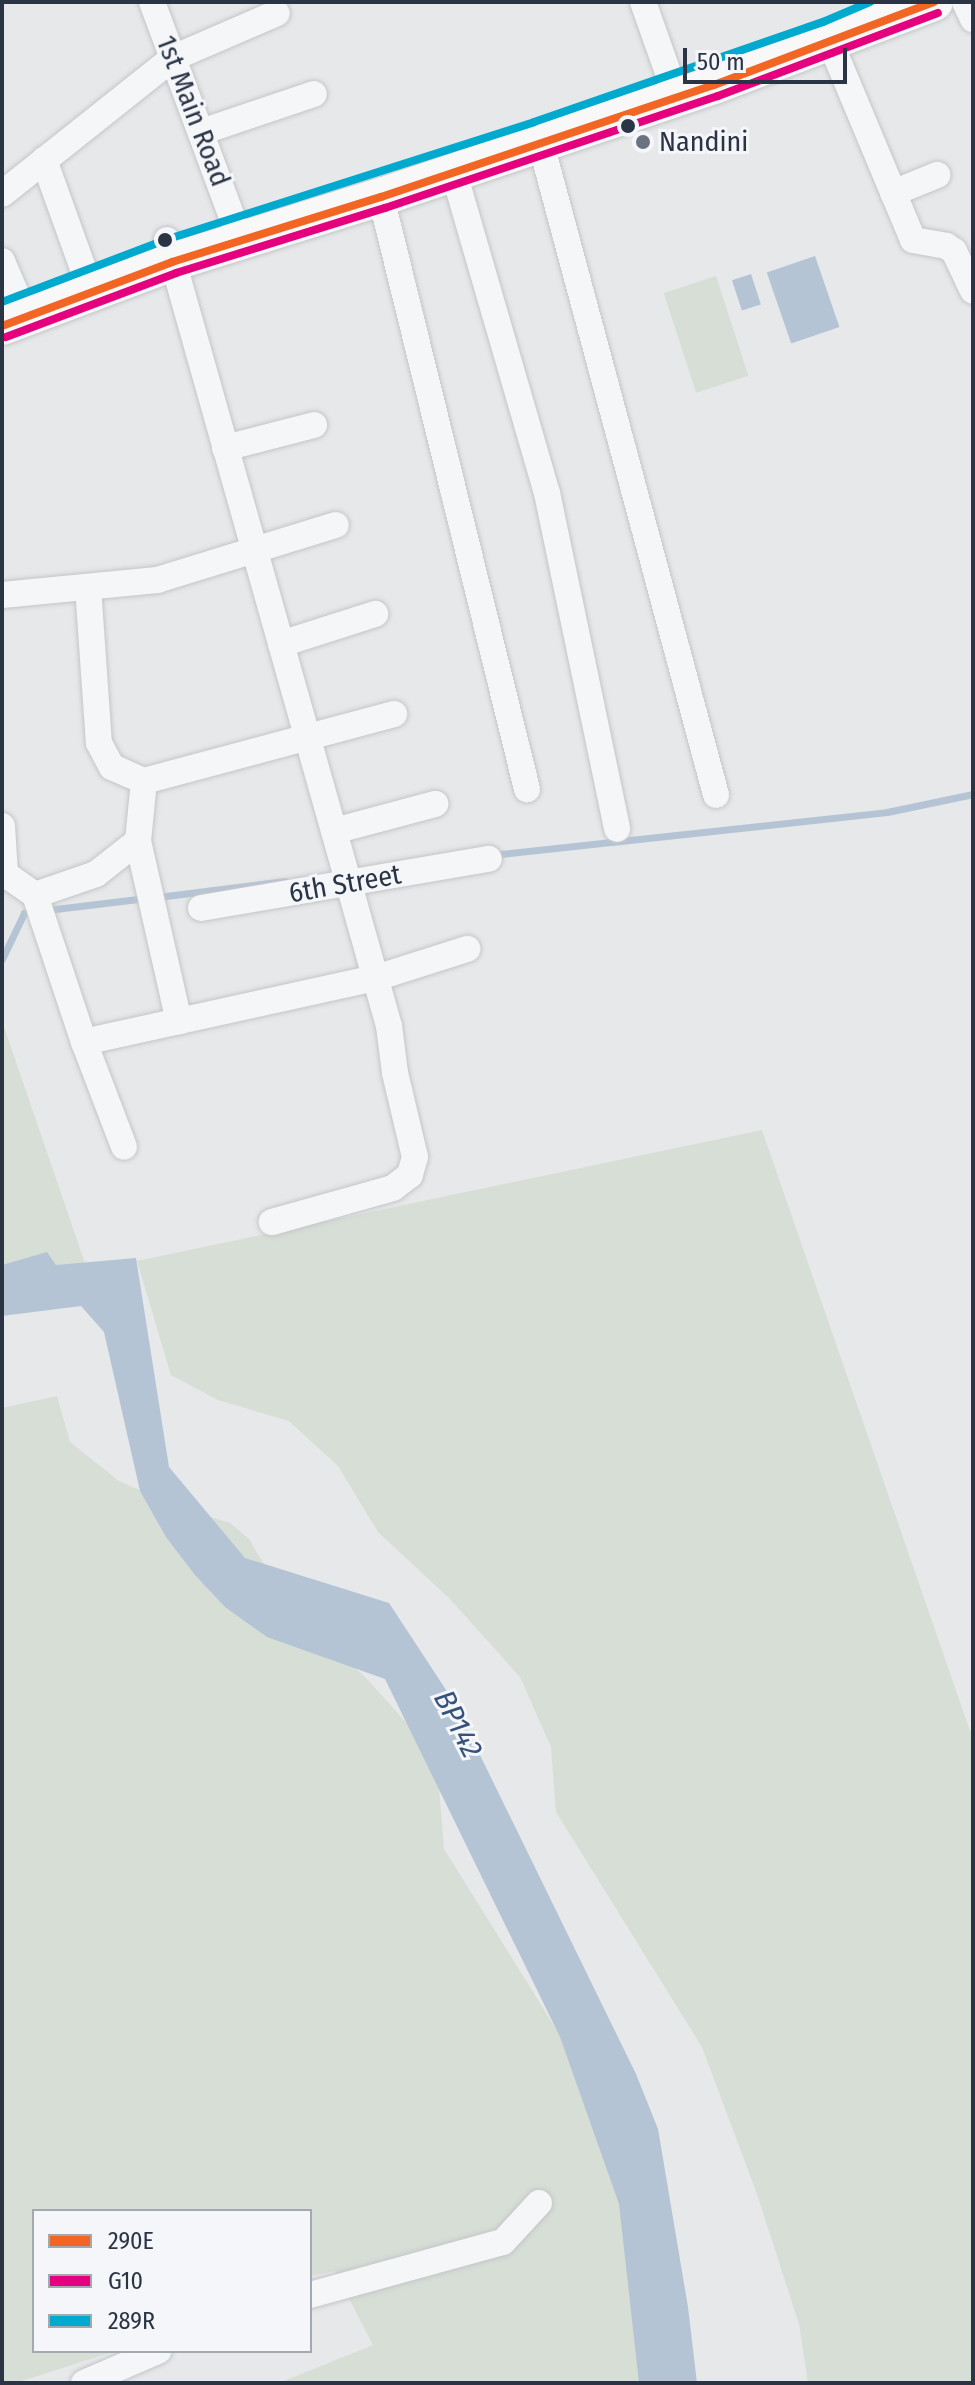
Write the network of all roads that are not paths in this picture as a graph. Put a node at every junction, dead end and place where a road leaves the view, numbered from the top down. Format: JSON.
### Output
{"nodes":[{"id":1,"x":152,"y":2,"type":"edge"},
{"id":2,"x":643,"y":2,"type":"edge"},
{"id":3,"x":870,"y":2,"type":"edge"},
{"id":4,"x":934,"y":2,"type":"edge"},
{"id":5,"x":965,"y":2,"type":"edge"},
{"id":6,"x":277,"y":13,"type":"dead end"},
{"id":7,"x":973,"y":19,"type":"edge"},
{"id":8,"x":831,"y":44,"type":"junction"},
{"id":9,"x":173,"y":58,"type":"junction"},
{"id":10,"x":673,"y":87,"type":"junction"},
{"id":11,"x":314,"y":94,"type":"dead end"},
{"id":12,"x":201,"y":132,"type":"junction"},
{"id":13,"x":541,"y":144,"type":"junction"},
{"id":14,"x":44,"y":160,"type":"junction"},
{"id":15,"x":454,"y":173,"type":"junction"},
{"id":16,"x":937,"y":175,"type":"dead end"},
{"id":17,"x":893,"y":193,"type":"junction"},
{"id":18,"x":2,"y":194,"type":"edge"},
{"id":19,"x":381,"y":197,"type":"junction"},
{"id":20,"x":238,"y":230,"type":"junction"},
{"id":21,"x":170,"y":251,"type":"junction"},
{"id":22,"x":2,"y":261,"type":"edge"},
{"id":23,"x":84,"y":271,"type":"junction"},
{"id":24,"x":973,"y":291,"type":"edge"},
{"id":25,"x":7,"y":308,"type":"edge"},
{"id":26,"x":314,"y":425,"type":"dead end"},
{"id":27,"x":225,"y":448,"type":"junction"},
{"id":28,"x":336,"y":525,"type":"dead end"},
{"id":29,"x":255,"y":553,"type":"junction"},
{"id":30,"x":88,"y":587,"type":"junction"},
{"id":31,"x":2,"y":595,"type":"edge"},
{"id":32,"x":375,"y":614,"type":"dead end"},
{"id":33,"x":281,"y":644,"type":"junction"},
{"id":34,"x":394,"y":714,"type":"dead end"},
{"id":35,"x":308,"y":738,"type":"junction"},
{"id":36,"x":144,"y":781,"type":"junction"},
{"id":37,"x":527,"y":789,"type":"dead end"},
{"id":38,"x":716,"y":795,"type":"dead end"},
{"id":39,"x":435,"y":804,"type":"dead end"},
{"id":40,"x":2,"y":826,"type":"edge"},
{"id":41,"x":617,"y":829,"type":"dead end"},
{"id":42,"x":334,"y":831,"type":"junction"},
{"id":43,"x":138,"y":841,"type":"junction"},
{"id":44,"x":489,"y":859,"type":"dead end"},
{"id":45,"x":349,"y":883,"type":"junction"},
{"id":46,"x":35,"y":895,"type":"junction"},
{"id":47,"x":201,"y":908,"type":"dead end"},
{"id":48,"x":467,"y":949,"type":"dead end"},
{"id":49,"x":376,"y":978,"type":"junction"},
{"id":50,"x":179,"y":1021,"type":"junction"},
{"id":51,"x":84,"y":1042,"type":"junction"},
{"id":52,"x":124,"y":1147,"type":"dead end"},
{"id":53,"x":272,"y":1222,"type":"dead end"},
{"id":54,"x":539,"y":2203,"type":"dead end"},
{"id":55,"x":312,"y":2294,"type":"edge"},
{"id":56,"x":153,"y":2353,"type":"edge"},
{"id":57,"x":84,"y":2383,"type":"edge"}],
"edges":[{"from":1,"to":9,"type":"street","name":"1st Main Road"},
{"from":2,"to":10,"type":"street"},
{"from":3,"to":10,"type":"main road"},
{"from":4,"to":8,"type":"main road"},
{"from":5,"to":7,"type":"street"},
{"from":6,"to":9,"type":"street"},
{"from":8,"to":10,"type":"main road"},
{"from":8,"to":17,"type":"street"},
{"from":9,"to":12,"type":"street","name":"1st Main Road"},
{"from":9,"to":14,"type":"street"},
{"from":10,"to":13,"type":"main road"},
{"from":10,"to":20,"type":"main road"},
{"from":11,"to":12,"type":"street"},
{"from":12,"to":20,"type":"street","name":"1st Main Road"},
{"from":13,"to":15,"type":"main road"},
{"from":13,"to":38,"type":"street"},
{"from":14,"to":18,"type":"street"},
{"from":14,"to":23,"type":"street"},
{"from":15,"to":19,"type":"main road"},
{"from":15,"to":41,"type":"street"},
{"from":16,"to":17,"type":"street"},
{"from":17,"to":24,"type":"street"},
{"from":19,"to":20,"type":"main road"},
{"from":19,"to":37,"type":"street"},
{"from":20,"to":21,"type":"main road"},
{"from":21,"to":23,"type":"main road"},
{"from":21,"to":25,"type":"main road"},
{"from":21,"to":27,"type":"street"},
{"from":22,"to":25,"type":"street"},
{"from":23,"to":25,"type":"main road"},
{"from":26,"to":27,"type":"street"},
{"from":27,"to":29,"type":"street"},
{"from":28,"to":29,"type":"street"},
{"from":29,"to":30,"type":"street"},
{"from":29,"to":33,"type":"street"},
{"from":30,"to":31,"type":"street"},
{"from":30,"to":36,"type":"street"},
{"from":32,"to":33,"type":"street"},
{"from":33,"to":35,"type":"street"},
{"from":34,"to":35,"type":"street"},
{"from":35,"to":36,"type":"street"},
{"from":35,"to":42,"type":"street"},
{"from":36,"to":43,"type":"street"},
{"from":39,"to":42,"type":"street"},
{"from":40,"to":46,"type":"street"},
{"from":42,"to":45,"type":"street"},
{"from":43,"to":46,"type":"street"},
{"from":43,"to":50,"type":"street"},
{"from":44,"to":45,"type":"street","name":"6th Street"},
{"from":45,"to":47,"type":"street","name":"6th Street"},
{"from":45,"to":49,"type":"street"},
{"from":46,"to":51,"type":"street"},
{"from":48,"to":49,"type":"street"},
{"from":49,"to":50,"type":"street"},
{"from":49,"to":53,"type":"street"},
{"from":50,"to":51,"type":"street"},
{"from":51,"to":52,"type":"street"},
{"from":54,"to":55,"type":"street"},
{"from":56,"to":57,"type":"street"}]}
